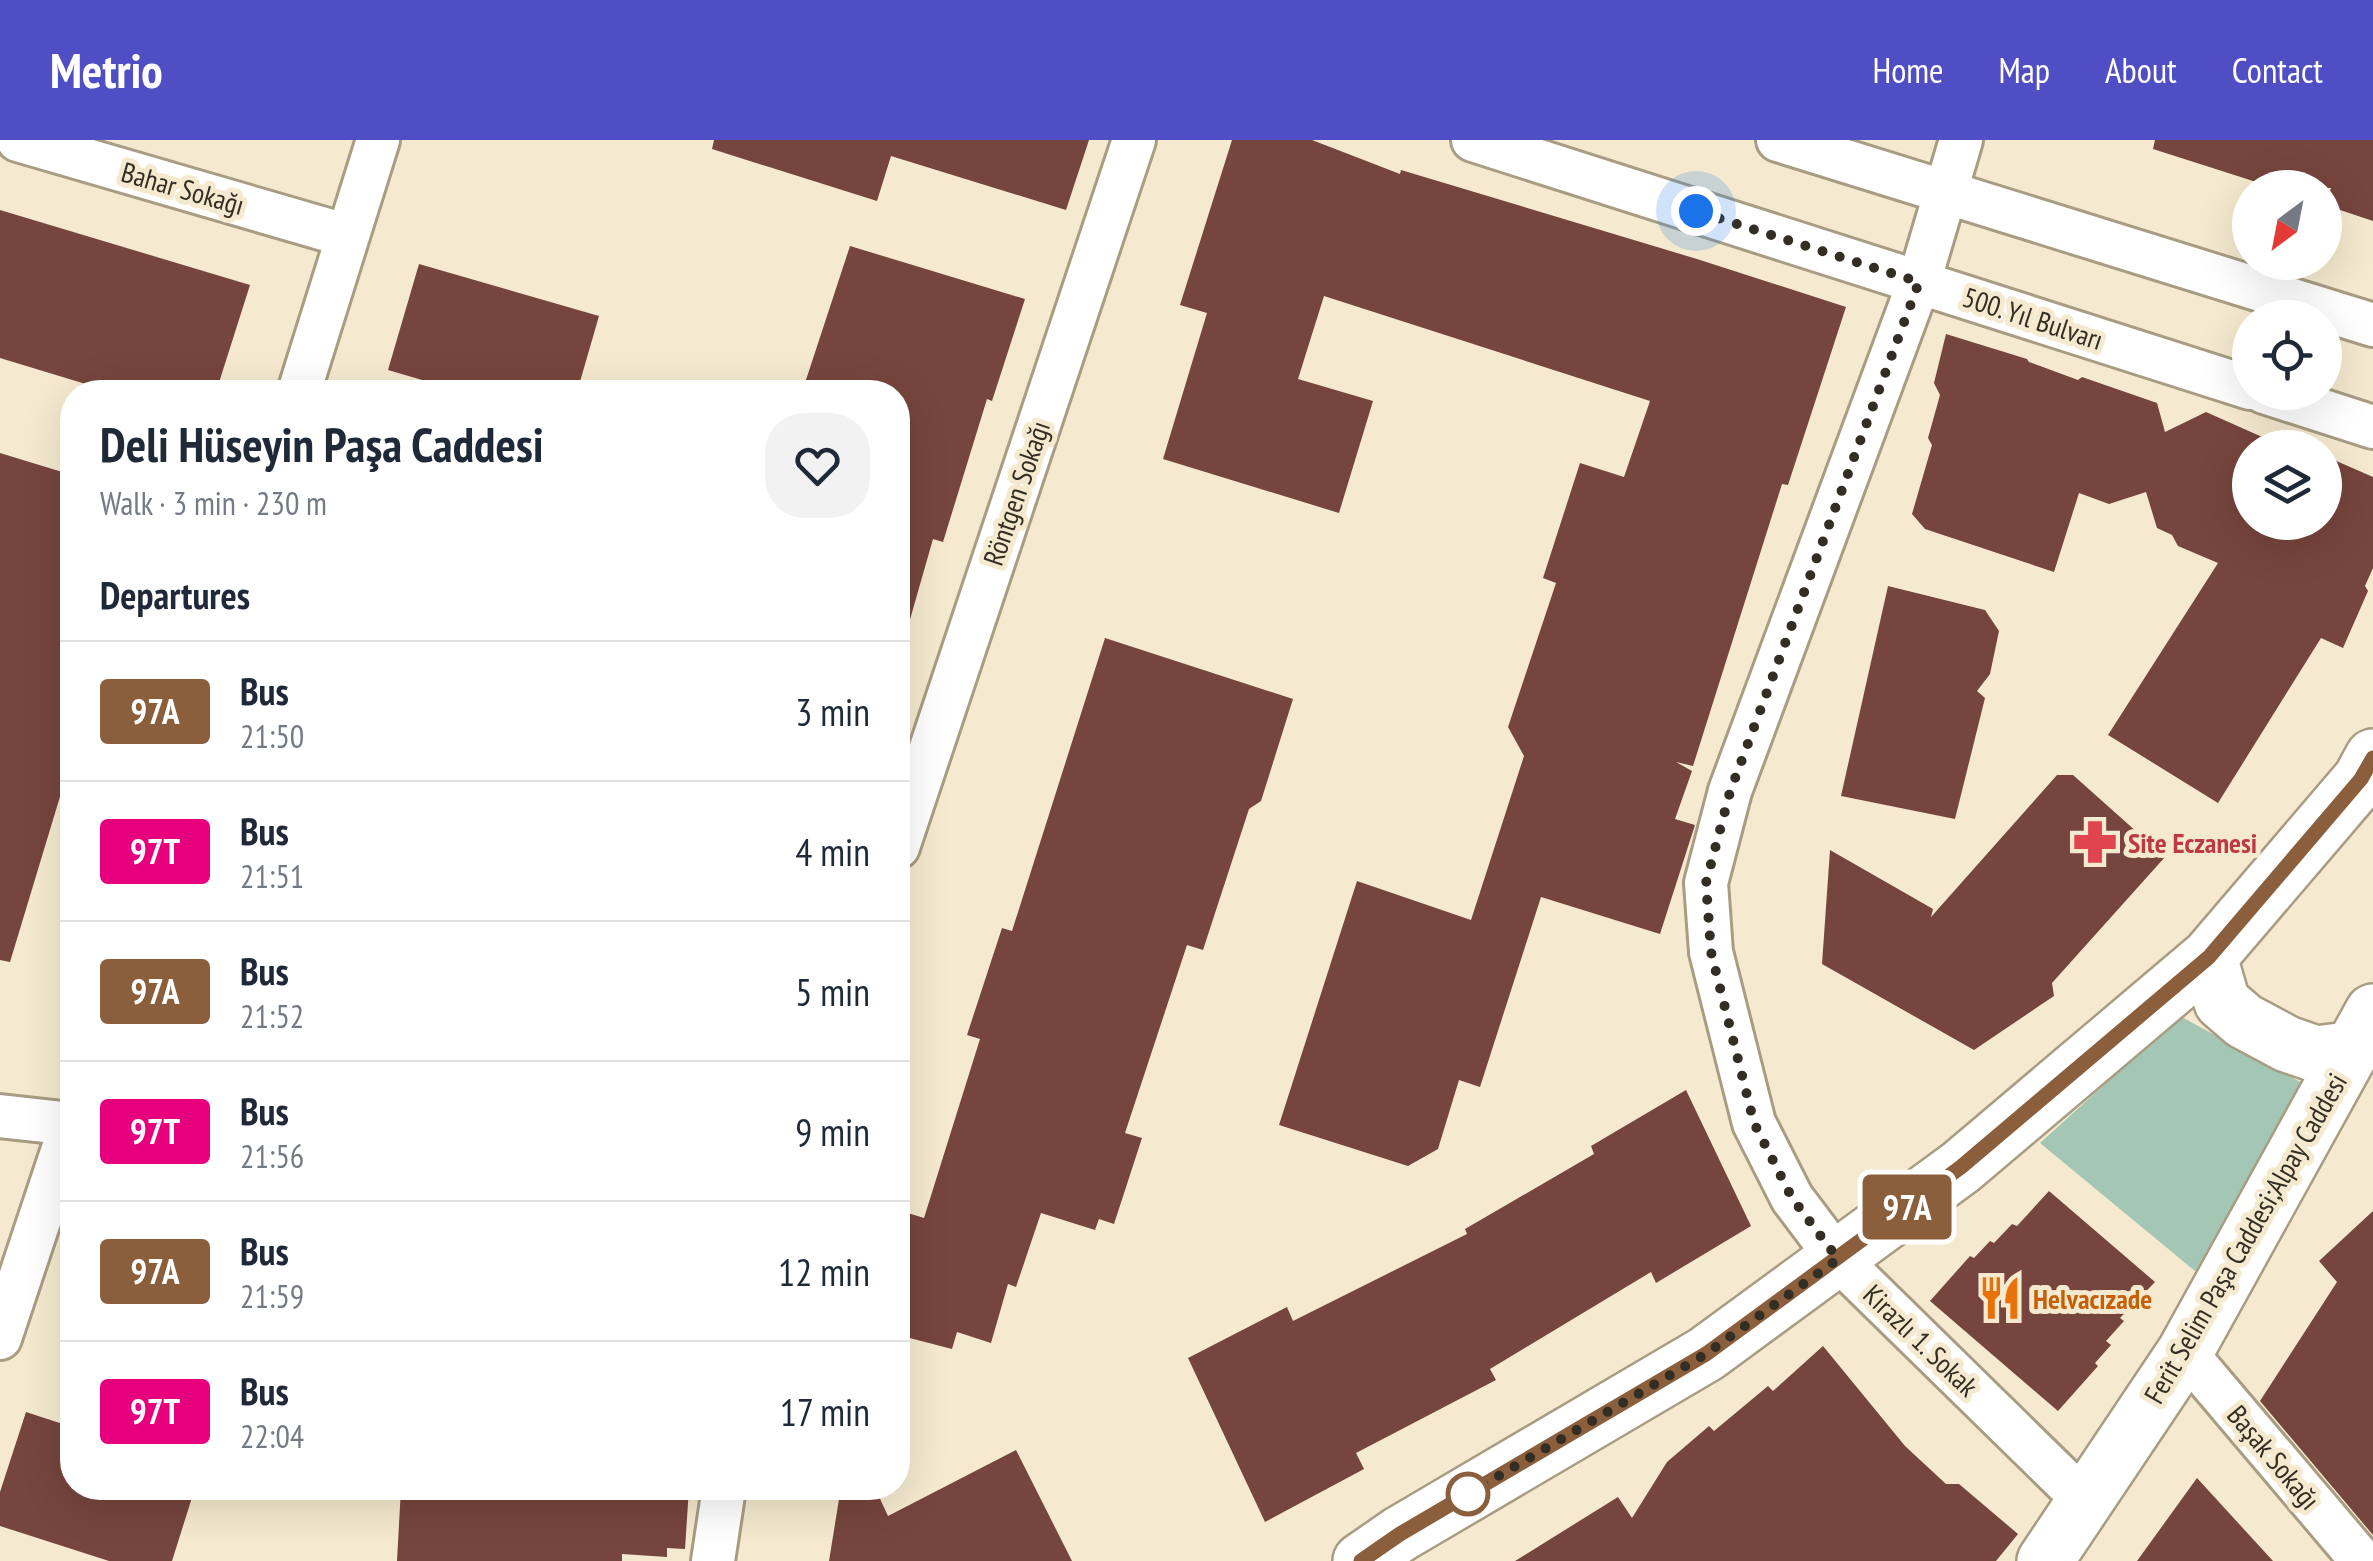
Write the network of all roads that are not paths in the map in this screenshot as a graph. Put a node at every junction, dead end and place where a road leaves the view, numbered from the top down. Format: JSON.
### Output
{"nodes":[{"id":1,"x":18,"y":140,"type":"edge"},
{"id":2,"x":378,"y":140,"type":"edge"},
{"id":3,"x":1134,"y":140,"type":"edge"},
{"id":4,"x":1473,"y":140,"type":"edge"},
{"id":5,"x":1778,"y":140,"type":"edge"},
{"id":6,"x":1961,"y":140,"type":"edge"},
{"id":7,"x":1945,"y":192,"type":"junction"},
{"id":8,"x":348,"y":236,"type":"junction"},
{"id":9,"x":1919,"y":282,"type":"junction"},
{"id":10,"x":2373,"y":325,"type":"edge"},
{"id":11,"x":303,"y":380,"type":"edge"},
{"id":12,"x":2232,"y":382,"type":"edge"},
{"id":13,"x":2320,"y":410,"type":"edge"},
{"id":14,"x":2373,"y":427,"type":"edge"},
{"id":15,"x":2373,"y":758,"type":"edge"},
{"id":16,"x":910,"y":811,"type":"edge"},
{"id":17,"x":2209,"y":957,"type":"junction"},
{"id":18,"x":2367,"y":1043,"type":"edge"},
{"id":19,"x":0,"y":1116,"type":"edge"},
{"id":20,"x":60,"y":1122,"type":"edge"},
{"id":21,"x":60,"y":1159,"type":"edge"},
{"id":22,"x":1838,"y":1259,"type":"junction"},
{"id":23,"x":0,"y":1338,"type":"edge"},
{"id":24,"x":2185,"y":1352,"type":"junction"},
{"id":25,"x":722,"y":1500,"type":"edge"},
{"id":26,"x":2084,"y":1500,"type":"junction"},
{"id":27,"x":713,"y":1561,"type":"edge"},
{"id":28,"x":1361,"y":1561,"type":"edge"},
{"id":29,"x":2046,"y":1561,"type":"edge"},
{"id":30,"x":2362,"y":1561,"type":"edge"}],
"edges":[{"from":1,"to":8,"type":"street","name":"Bahar Sokağı"},
{"from":2,"to":8,"type":"street"},
{"from":3,"to":16,"type":"street","name":"Röntgen Sokağı"},
{"from":4,"to":9,"type":"street","name":"500. Yıl Bulvarı"},
{"from":5,"to":7,"type":"street"},
{"from":6,"to":7,"type":"street","name":"Kirazlı 1. Sokak"},
{"from":7,"to":9,"type":"street","name":"Kirazlı 1. Sokak"},
{"from":7,"to":10,"type":"street"},
{"from":8,"to":11,"type":"street"},
{"from":9,"to":12,"type":"street","name":"500. Yıl Bulvarı"},
{"from":9,"to":22,"type":"street","name":"Kirazlı 1. Sokak"},
{"from":13,"to":14,"type":"street"},
{"from":15,"to":17,"type":"main road"},
{"from":17,"to":18,"type":"main road"},
{"from":17,"to":22,"type":"main road"},
{"from":18,"to":24,"type":"main road","name":"Ferit Selim Paşa Caddesi;Alpay Caddesi"},
{"from":19,"to":20,"type":"street"},
{"from":21,"to":23,"type":"street"},
{"from":22,"to":26,"type":"street","name":"Kirazlı 1. Sokak"},
{"from":22,"to":28,"type":"main road"},
{"from":24,"to":26,"type":"main road","name":"Ferit Selim Paşa Caddesi;Alpay Caddesi"},
{"from":24,"to":30,"type":"street","name":"Başak Sokağı"},
{"from":25,"to":27,"type":"street"},
{"from":26,"to":29,"type":"main road","name":"Ferit Selim Paşa Caddesi;Alpay Caddesi"}]}
